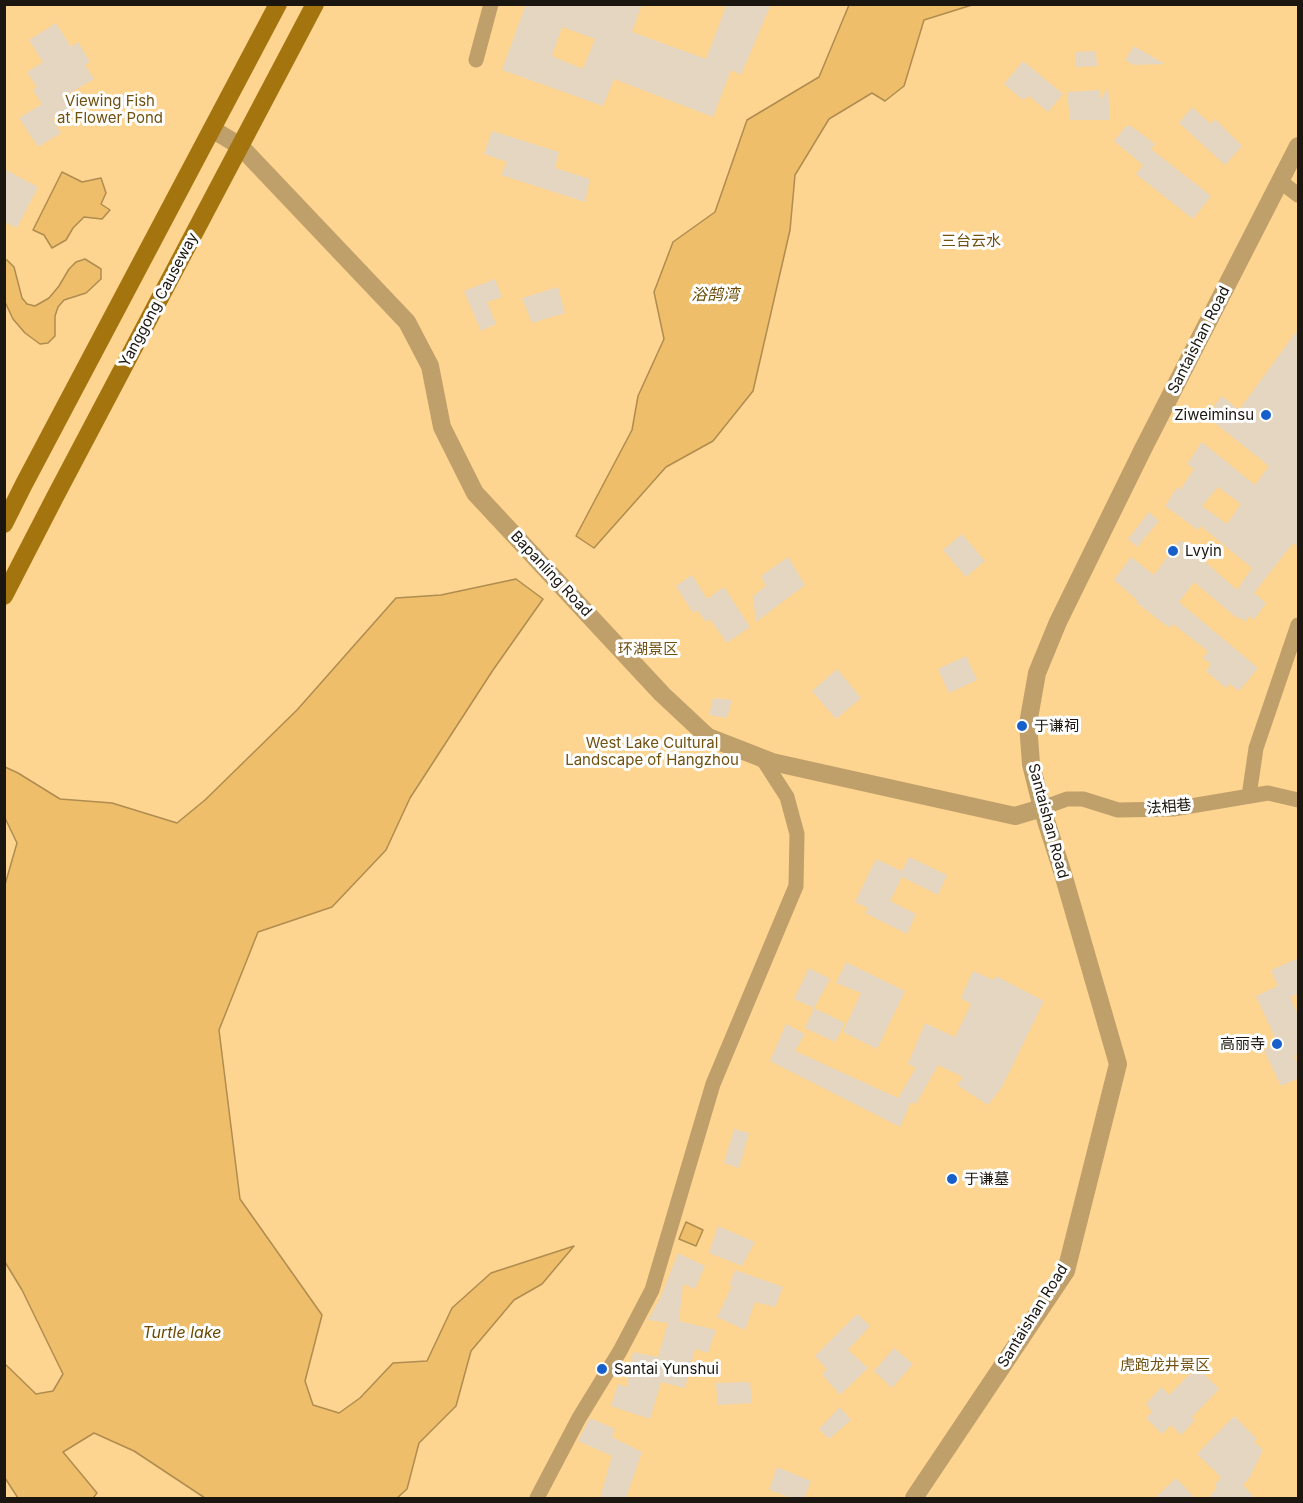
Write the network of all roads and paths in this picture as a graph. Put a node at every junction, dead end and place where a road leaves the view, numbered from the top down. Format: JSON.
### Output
{"nodes":[{"id":1,"x":278,"y":4,"type":"edge"},
{"id":2,"x":315,"y":4,"type":"edge"},
{"id":3,"x":491,"y":4,"type":"edge"},
{"id":4,"x":476,"y":60,"type":"dead end"},
{"id":5,"x":212,"y":129,"type":"junction"},
{"id":6,"x":240,"y":146,"type":"junction"},
{"id":7,"x":1299,"y":146,"type":"edge"},
{"id":8,"x":1280,"y":181,"type":"junction"},
{"id":9,"x":1299,"y":195,"type":"edge"},
{"id":10,"x":4,"y":524,"type":"edge"},
{"id":11,"x":4,"y":596,"type":"edge"},
{"id":12,"x":1299,"y":625,"type":"edge"},
{"id":13,"x":762,"y":758,"type":"junction"},
{"id":14,"x":1249,"y":796,"type":"junction"},
{"id":15,"x":1299,"y":800,"type":"edge"},
{"id":16,"x":1042,"y":808,"type":"junction"},
{"id":17,"x":537,"y":1498,"type":"edge"},
{"id":18,"x":914,"y":1498,"type":"edge"}],
"edges":[{"from":1,"to":5,"type":"main road"},
{"from":2,"to":6,"type":"main road","name":"Yanggong Causeway"},
{"from":3,"to":4,"type":"street"},
{"from":5,"to":6,"type":"street","name":"Bapanling Road"},
{"from":5,"to":10,"type":"main road"},
{"from":6,"to":11,"type":"main road","name":"Yanggong Causeway"},
{"from":6,"to":13,"type":"street","name":"Bapanling Road"},
{"from":7,"to":8,"type":"street","name":"Santaishan Road"},
{"from":8,"to":9,"type":"street"},
{"from":8,"to":16,"type":"street","name":"Santaishan Road"},
{"from":12,"to":14,"type":"street"},
{"from":13,"to":16,"type":"street","name":"Bapanling Road"},
{"from":13,"to":17,"type":"street"},
{"from":14,"to":15,"type":"street","name":"法相巷"},
{"from":14,"to":16,"type":"street","name":"法相巷"},
{"from":16,"to":18,"type":"street","name":"Santaishan Road"}]}
